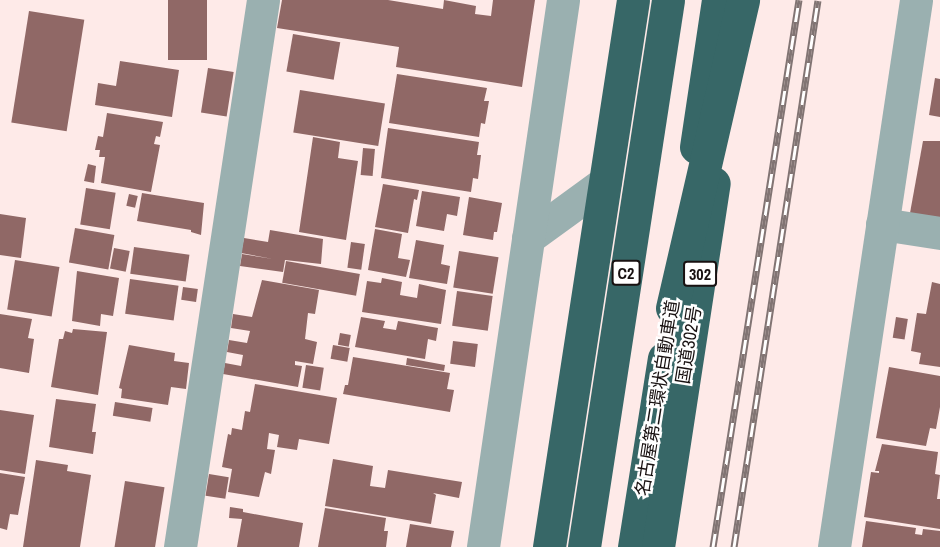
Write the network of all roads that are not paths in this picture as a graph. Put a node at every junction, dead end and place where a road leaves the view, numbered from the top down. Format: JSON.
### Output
{"nodes":[{"id":1,"x":263,"y":0,"type":"edge"},
{"id":2,"x":563,"y":0,"type":"edge"},
{"id":3,"x":668,"y":0,"type":"edge"},
{"id":4,"x":718,"y":0,"type":"edge"},
{"id":5,"x":743,"y":0,"type":"edge"},
{"id":6,"x":916,"y":0,"type":"edge"},
{"id":7,"x":630,"y":6,"type":"edge"},
{"id":8,"x":605,"y":182,"type":"junction"},
{"id":9,"x":882,"y":224,"type":"junction"},
{"id":10,"x":940,"y":233,"type":"edge"},
{"id":11,"x":528,"y":238,"type":"junction"},
{"id":12,"x":621,"y":304,"type":"junction"},
{"id":13,"x":672,"y":308,"type":"junction"},
{"id":14,"x":487,"y":542,"type":"edge"},
{"id":15,"x":180,"y":547,"type":"edge"},
{"id":16,"x":549,"y":547,"type":"edge"},
{"id":17,"x":585,"y":547,"type":"edge"},
{"id":18,"x":634,"y":547,"type":"edge"},
{"id":19,"x":658,"y":547,"type":"edge"},
{"id":20,"x":834,"y":547,"type":"edge"}],
"edges":[{"from":1,"to":15,"type":"street"},
{"from":2,"to":11,"type":"street"},
{"from":3,"to":12,"type":"highway","number":"C2"},
{"from":4,"to":13,"type":"highway","name":"名古屋第二環状自動車道","bridge":true},
{"from":5,"to":13,"type":"highway","bridge":true},
{"from":5,"to":19,"type":"highway","name":"国道302号","number":"302"},
{"from":6,"to":9,"type":"street"},
{"from":7,"to":8,"type":"highway"},
{"from":7,"to":12,"type":"highway"},
{"from":8,"to":11,"type":"street"},
{"from":8,"to":16,"type":"highway"},
{"from":9,"to":10,"type":"street"},
{"from":9,"to":20,"type":"street"},
{"from":11,"to":14,"type":"street"},
{"from":12,"to":17,"type":"highway","number":"C2"},
{"from":13,"to":18,"type":"highway","name":"名古屋第二環状自動車道"}]}
